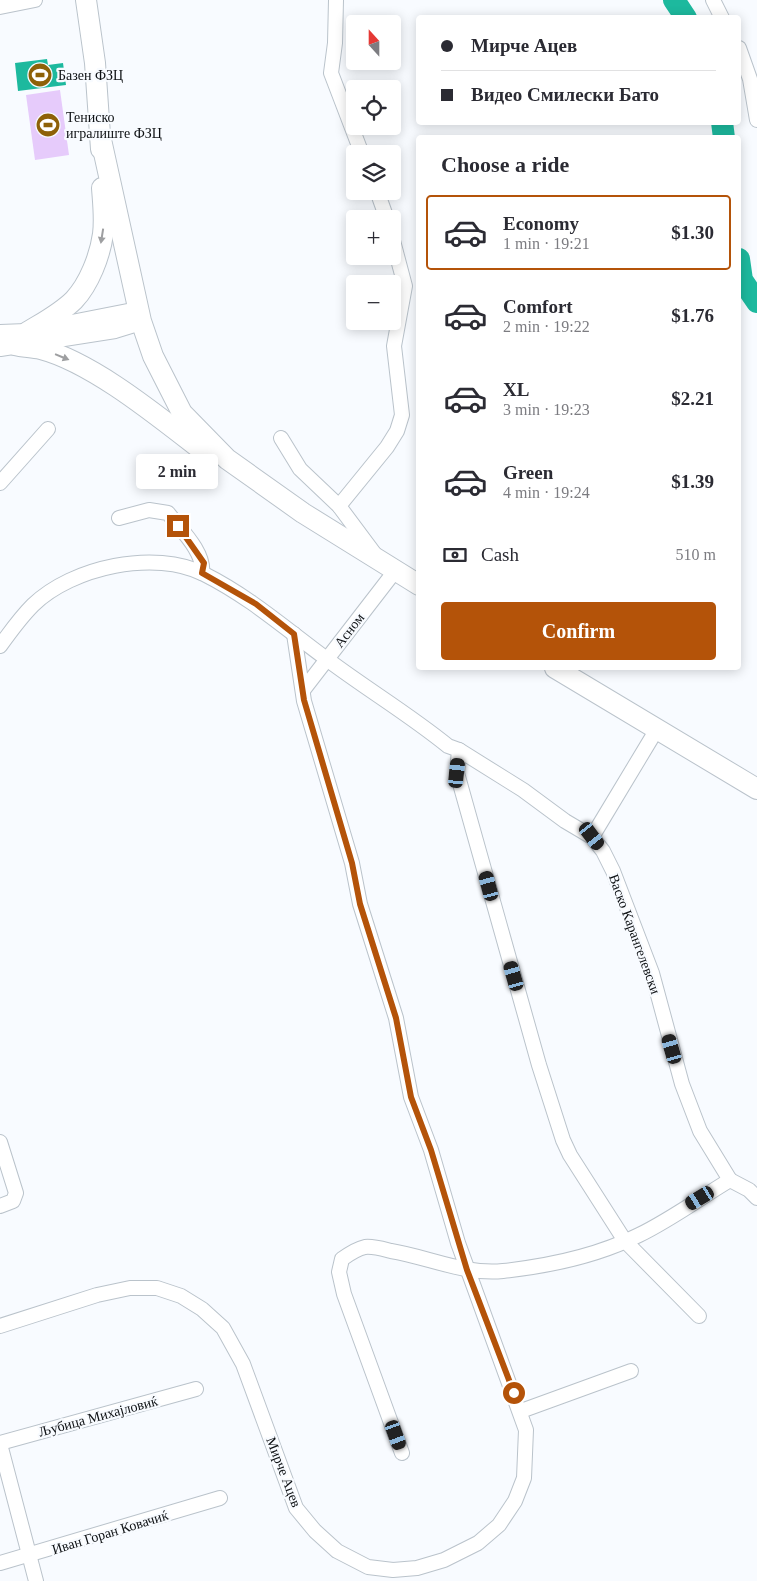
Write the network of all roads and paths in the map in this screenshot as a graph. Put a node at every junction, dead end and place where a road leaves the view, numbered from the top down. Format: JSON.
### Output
{"nodes":[{"id":1,"x":35,"y":0,"type":"edge"},
{"id":2,"x":86,"y":0,"type":"edge"},
{"id":3,"x":336,"y":0,"type":"edge"},
{"id":4,"x":713,"y":0,"type":"edge"},
{"id":5,"x":0,"y":7,"type":"edge"},
{"id":6,"x":720,"y":15,"type":"edge"},
{"id":7,"x":741,"y":53,"type":"edge"},
{"id":8,"x":757,"y":66,"type":"edge"},
{"id":9,"x":757,"y":120,"type":"edge"},
{"id":10,"x":100,"y":135,"type":"junction"},
{"id":11,"x":359,"y":145,"type":"edge"},
{"id":12,"x":399,"y":265,"type":"edge"},
{"id":13,"x":140,"y":316,"type":"junction"},
{"id":14,"x":10,"y":340,"type":"edge"},
{"id":15,"x":48,"y":429,"type":"dead end"},
{"id":16,"x":281,"y":438,"type":"dead end"},
{"id":17,"x":227,"y":459,"type":"junction"},
{"id":18,"x":0,"y":483,"type":"edge"},
{"id":19,"x":338,"y":506,"type":"junction"},
{"id":20,"x":119,"y":518,"type":"dead end"},
{"id":21,"x":388,"y":567,"type":"junction"},
{"id":22,"x":202,"y":573,"type":"junction"},
{"id":23,"x":416,"y":583,"type":"edge"},
{"id":24,"x":294,"y":634,"type":"junction"},
{"id":25,"x":0,"y":646,"type":"edge"},
{"id":26,"x":326,"y":659,"type":"junction"},
{"id":27,"x":558,"y":670,"type":"edge"},
{"id":28,"x":304,"y":689,"type":"junction"},
{"id":29,"x":657,"y":729,"type":"junction"},
{"id":30,"x":459,"y":750,"type":"junction"},
{"id":31,"x":757,"y":789,"type":"edge"},
{"id":32,"x":592,"y":836,"type":"junction"},
{"id":33,"x":0,"y":1142,"type":"edge"},
{"id":34,"x":730,"y":1180,"type":"junction"},
{"id":35,"x":757,"y":1198,"type":"edge"},
{"id":36,"x":0,"y":1206,"type":"edge"},
{"id":37,"x":625,"y":1241,"type":"junction"},
{"id":38,"x":467,"y":1270,"type":"junction"},
{"id":39,"x":699,"y":1316,"type":"dead end"},
{"id":40,"x":0,"y":1326,"type":"edge"},
{"id":41,"x":631,"y":1372,"type":"dead end"},
{"id":42,"x":196,"y":1389,"type":"dead end"},
{"id":43,"x":521,"y":1411,"type":"junction"},
{"id":44,"x":0,"y":1444,"type":"edge"},
{"id":45,"x":402,"y":1453,"type":"dead end"},
{"id":46,"x":220,"y":1498,"type":"dead end"},
{"id":47,"x":31,"y":1556,"type":"junction"},
{"id":48,"x":0,"y":1564,"type":"edge"},
{"id":49,"x":36,"y":1581,"type":"edge"}],
"edges":[{"from":1,"to":5,"type":"street"},
{"from":2,"to":10,"type":"main road"},
{"from":3,"to":11,"type":"street"},
{"from":4,"to":6,"type":"street"},
{"from":7,"to":8,"type":"street"},
{"from":7,"to":9,"type":"street"},
{"from":10,"to":13,"type":"main road"},
{"from":10,"to":14,"type":"main road","one_way":true},
{"from":12,"to":19,"type":"street"},
{"from":13,"to":14,"type":"street"},
{"from":13,"to":17,"type":"main road"},
{"from":14,"to":17,"type":"main road","one_way":true},
{"from":15,"to":18,"type":"street"},
{"from":16,"to":19,"type":"street"},
{"from":17,"to":21,"type":"main road"},
{"from":19,"to":21,"type":"street"},
{"from":20,"to":22,"type":"street"},
{"from":21,"to":23,"type":"main road"},
{"from":21,"to":26,"type":"street","name":"Асном"},
{"from":22,"to":24,"type":"street","name":"Васко Карангелевски"},
{"from":22,"to":25,"type":"street","name":"Васко Карангелевски"},
{"from":24,"to":26,"type":"street","name":"Васко Карангелевски"},
{"from":24,"to":28,"type":"street"},
{"from":26,"to":28,"type":"street","name":"Асном"},
{"from":26,"to":30,"type":"street","name":"Васко Карангелевски"},
{"from":27,"to":29,"type":"main road"},
{"from":28,"to":38,"type":"street"},
{"from":29,"to":31,"type":"main road"},
{"from":29,"to":32,"type":"street"},
{"from":30,"to":32,"type":"street","name":"Васко Карангелевски"},
{"from":30,"to":37,"type":"street"},
{"from":32,"to":34,"type":"street","name":"Васко Карангелевски"},
{"from":33,"to":36,"type":"street"},
{"from":34,"to":35,"type":"street"},
{"from":34,"to":37,"type":"street"},
{"from":37,"to":38,"type":"street"},
{"from":37,"to":39,"type":"street"},
{"from":38,"to":43,"type":"street","name":"Мирче Ацев"},
{"from":38,"to":45,"type":"street"},
{"from":40,"to":43,"type":"street","name":"Мирче Ацев"},
{"from":41,"to":43,"type":"street"},
{"from":42,"to":44,"type":"street","name":"Љубица Михајловиќ"},
{"from":44,"to":47,"type":"street"},
{"from":46,"to":47,"type":"street","name":"Иван Горан Ковачиќ"},
{"from":47,"to":48,"type":"street","name":"Иван Горан Ковачиќ"},
{"from":47,"to":49,"type":"street"}]}
